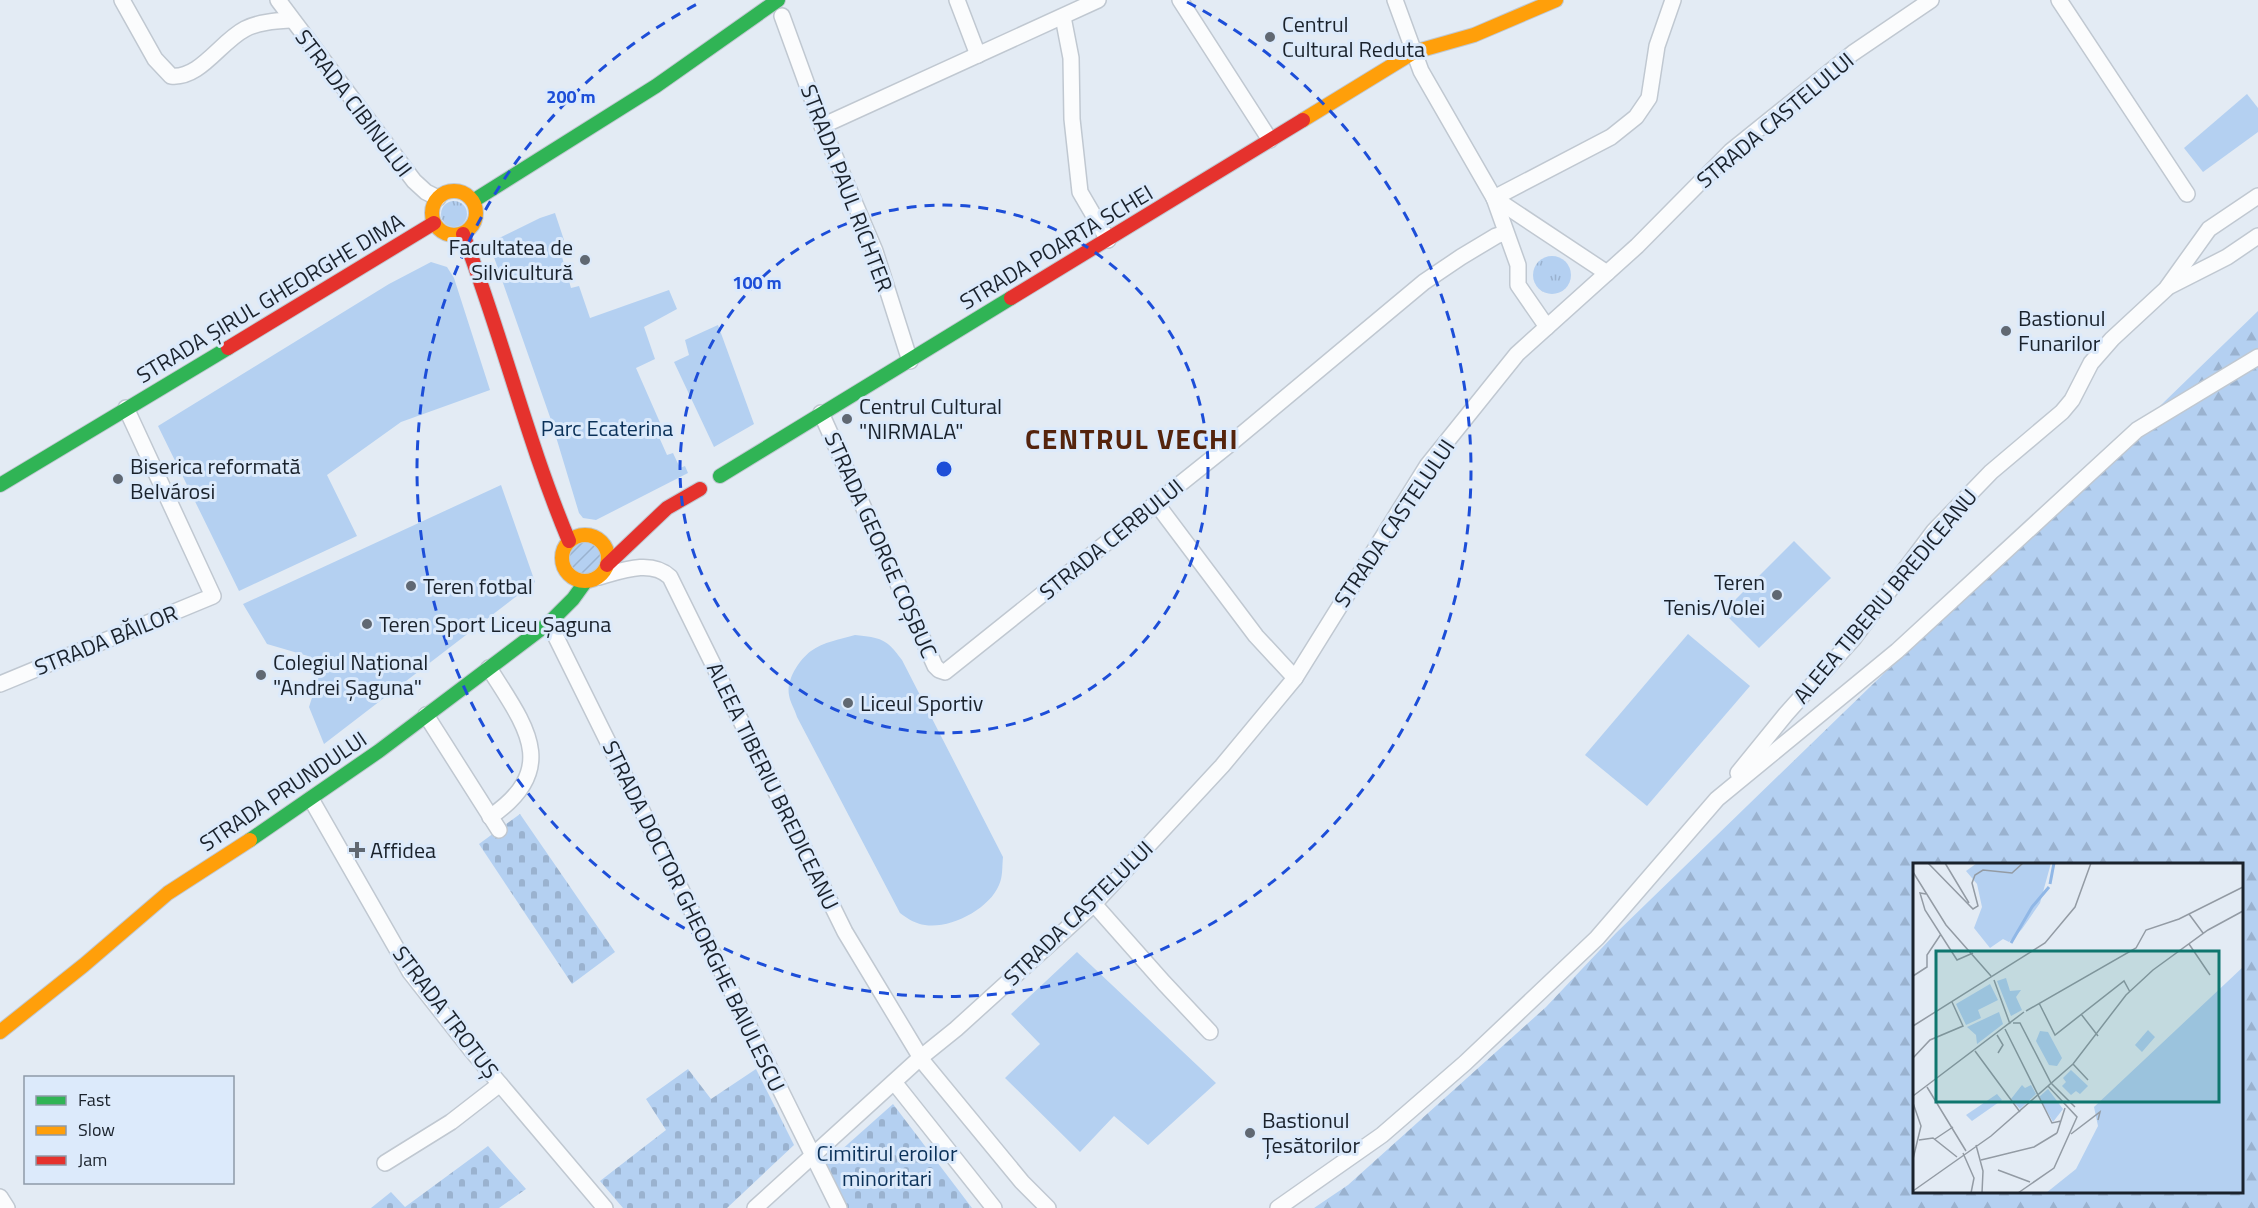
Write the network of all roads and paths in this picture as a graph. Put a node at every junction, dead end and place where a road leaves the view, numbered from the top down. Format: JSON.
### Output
{"nodes":[{"id":1,"x":122,"y":0,"type":"edge"},
{"id":2,"x":278,"y":0,"type":"edge"},
{"id":3,"x":778,"y":0,"type":"edge"},
{"id":4,"x":957,"y":0,"type":"edge"},
{"id":5,"x":1098,"y":0,"type":"edge"},
{"id":6,"x":1180,"y":0,"type":"edge"},
{"id":7,"x":1395,"y":0,"type":"edge"},
{"id":8,"x":1556,"y":0,"type":"edge"},
{"id":9,"x":1673,"y":0,"type":"edge"},
{"id":10,"x":1931,"y":0,"type":"edge"},
{"id":11,"x":2059,"y":0,"type":"edge"},
{"id":12,"x":782,"y":16,"type":"dead end"},
{"id":13,"x":1063,"y":17,"type":"junction"},
{"id":14,"x":291,"y":20,"type":"junction"},
{"id":15,"x":1414,"y":52,"type":"junction"},
{"id":16,"x":978,"y":55,"type":"junction"},
{"id":17,"x":822,"y":126,"type":"junction"},
{"id":18,"x":1270,"y":140,"type":"junction"},
{"id":19,"x":2187,"y":194,"type":"dead end"},
{"id":20,"x":2258,"y":196,"type":"edge"},
{"id":21,"x":438,"y":198,"type":"junction"},
{"id":22,"x":1494,"y":198,"type":"junction"},
{"id":23,"x":473,"y":201,"type":"junction"},
{"id":24,"x":434,"y":223,"type":"junction"},
{"id":25,"x":1505,"y":233,"type":"junction"},
{"id":26,"x":463,"y":234,"type":"junction"},
{"id":27,"x":2258,"y":237,"type":"edge"},
{"id":28,"x":1108,"y":240,"type":"junction"},
{"id":29,"x":1607,"y":273,"type":"junction"},
{"id":30,"x":2166,"y":289,"type":"junction"},
{"id":31,"x":1547,"y":327,"type":"junction"},
{"id":32,"x":2258,"y":357,"type":"edge"},
{"id":33,"x":910,"y":361,"type":"junction"},
{"id":34,"x":126,"y":408,"type":"junction"},
{"id":35,"x":822,"y":413,"type":"junction"},
{"id":36,"x":720,"y":476,"type":"dead end"},
{"id":37,"x":0,"y":485,"type":"edge"},
{"id":38,"x":700,"y":489,"type":"dead end"},
{"id":39,"x":1156,"y":503,"type":"junction"},
{"id":40,"x":569,"y":541,"type":"junction"},
{"id":41,"x":597,"y":574,"type":"junction"},
{"id":42,"x":549,"y":623,"type":"junction"},
{"id":43,"x":489,"y":668,"type":"junction"},
{"id":44,"x":945,"y":672,"type":"joint"},
{"id":45,"x":1295,"y":678,"type":"junction"},
{"id":46,"x":0,"y":684,"type":"edge"},
{"id":47,"x":426,"y":715,"type":"junction"},
{"id":48,"x":311,"y":799,"type":"junction"},
{"id":49,"x":1717,"y":799,"type":"junction"},
{"id":50,"x":1094,"y":904,"type":"junction"},
{"id":51,"x":0,"y":1032,"type":"edge"},
{"id":52,"x":1210,"y":1032,"type":"dead end"},
{"id":53,"x":922,"y":1061,"type":"junction"},
{"id":54,"x":894,"y":1082,"type":"junction"},
{"id":55,"x":500,"y":1084,"type":"junction"},
{"id":56,"x":813,"y":1157,"type":"junction"},
{"id":57,"x":385,"y":1163,"type":"dead end"},
{"id":58,"x":0,"y":1197,"type":"edge"},
{"id":59,"x":7,"y":1208,"type":"edge"},
{"id":60,"x":605,"y":1208,"type":"edge"},
{"id":61,"x":755,"y":1208,"type":"edge"},
{"id":62,"x":839,"y":1208,"type":"edge"},
{"id":63,"x":994,"y":1208,"type":"edge"},
{"id":64,"x":1048,"y":1208,"type":"edge"},
{"id":65,"x":1278,"y":1208,"type":"edge"}],
"edges":[{"from":1,"to":14,"type":"street"},
{"from":2,"to":14,"type":"street","name":"STRADA CIBINULUI"},
{"from":3,"to":23,"type":"street"},
{"from":4,"to":16,"type":"street"},
{"from":5,"to":13,"type":"street"},
{"from":6,"to":18,"type":"street"},
{"from":7,"to":15,"type":"street"},
{"from":8,"to":15,"type":"street","name":"STRADA POARTA SCHEI"},
{"from":9,"to":22,"type":"street"},
{"from":10,"to":29,"type":"street","name":"STRADA CASTELULUI"},
{"from":11,"to":19,"type":"street"},
{"from":12,"to":17,"type":"street","name":"STRADA PAUL RICHTER"},
{"from":13,"to":16,"type":"street"},
{"from":13,"to":28,"type":"street"},
{"from":14,"to":21,"type":"street","name":"STRADA CIBINULUI"},
{"from":15,"to":18,"type":"street","name":"STRADA POARTA SCHEI"},
{"from":15,"to":22,"type":"street"},
{"from":16,"to":17,"type":"street"},
{"from":17,"to":33,"type":"street","name":"STRADA PAUL RICHTER"},
{"from":18,"to":28,"type":"street","name":"STRADA POARTA SCHEI"},
{"from":20,"to":30,"type":"street","name":"ALEEA TIBERIU BREDICEANU"},
{"from":21,"to":23,"type":"street"},
{"from":21,"to":24,"type":"street"},
{"from":22,"to":25,"type":"street"},
{"from":22,"to":29,"type":"street"},
{"from":23,"to":26,"type":"street"},
{"from":24,"to":26,"type":"street"},
{"from":24,"to":34,"type":"street","name":"STRADA ȘIRUL GHEORGHE DIMA"},
{"from":25,"to":31,"type":"street"},
{"from":25,"to":39,"type":"street","name":"STRADA CERBULUI"},
{"from":26,"to":40,"type":"street"},
{"from":27,"to":30,"type":"street"},
{"from":28,"to":33,"type":"street","name":"STRADA POARTA SCHEI"},
{"from":29,"to":31,"type":"street","name":"STRADA CASTELULUI"},
{"from":30,"to":49,"type":"street","name":"ALEEA TIBERIU BREDICEANU"},
{"from":31,"to":45,"type":"street","name":"STRADA CASTELULUI"},
{"from":32,"to":49,"type":"street"},
{"from":33,"to":35,"type":"street","name":"STRADA POARTA SCHEI"},
{"from":34,"to":37,"type":"street","name":"STRADA ȘIRUL GHEORGHE DIMA"},
{"from":34,"to":46,"type":"street","name":"STRADA BĂILOR"},
{"from":35,"to":36,"type":"street","name":"STRADA POARTA SCHEI"},
{"from":35,"to":44,"type":"street","name":"STRADA GEORGE COȘBUC"},
{"from":38,"to":41,"type":"street"},
{"from":39,"to":44,"type":"street","name":"STRADA CERBULUI"},
{"from":39,"to":45,"type":"street"},
{"from":40,"to":41,"type":"street"},
{"from":40,"to":41,"type":"street"},
{"from":41,"to":42,"type":"street","name":"STRADA PRUNDULUI"},
{"from":41,"to":53,"type":"street","name":"ALEEA TIBERIU BREDICEANU"},
{"from":42,"to":43,"type":"street","name":"STRADA PRUNDULUI"},
{"from":42,"to":56,"type":"street","name":"STRADA DOCTOR GHEORGHE BAIULESCU"},
{"from":43,"to":47,"type":"street","name":"STRADA PRUNDULUI"},
{"from":43,"to":47,"type":"street"},
{"from":45,"to":50,"type":"street","name":"STRADA CASTELULUI"},
{"from":47,"to":48,"type":"street","name":"STRADA PRUNDULUI"},
{"from":48,"to":51,"type":"street","name":"STRADA PRUNDULUI"},
{"from":48,"to":55,"type":"street","name":"STRADA TROTUȘ"},
{"from":49,"to":65,"type":"street"},
{"from":50,"to":52,"type":"street"},
{"from":50,"to":53,"type":"street","name":"STRADA CASTELULUI"},
{"from":53,"to":54,"type":"street","name":"STRADA CASTELULUI"},
{"from":53,"to":64,"type":"street","name":"ALEEA TIBERIU BREDICEANU"},
{"from":54,"to":56,"type":"street","name":"STRADA CASTELULUI"},
{"from":54,"to":63,"type":"street"},
{"from":55,"to":57,"type":"street"},
{"from":55,"to":60,"type":"street","name":"STRADA TROTUȘ"},
{"from":56,"to":61,"type":"street","name":"STRADA CASTELULUI"},
{"from":56,"to":62,"type":"street","name":"STRADA DOCTOR GHEORGHE BAIULESCU"},
{"from":58,"to":59,"type":"street"}]}
